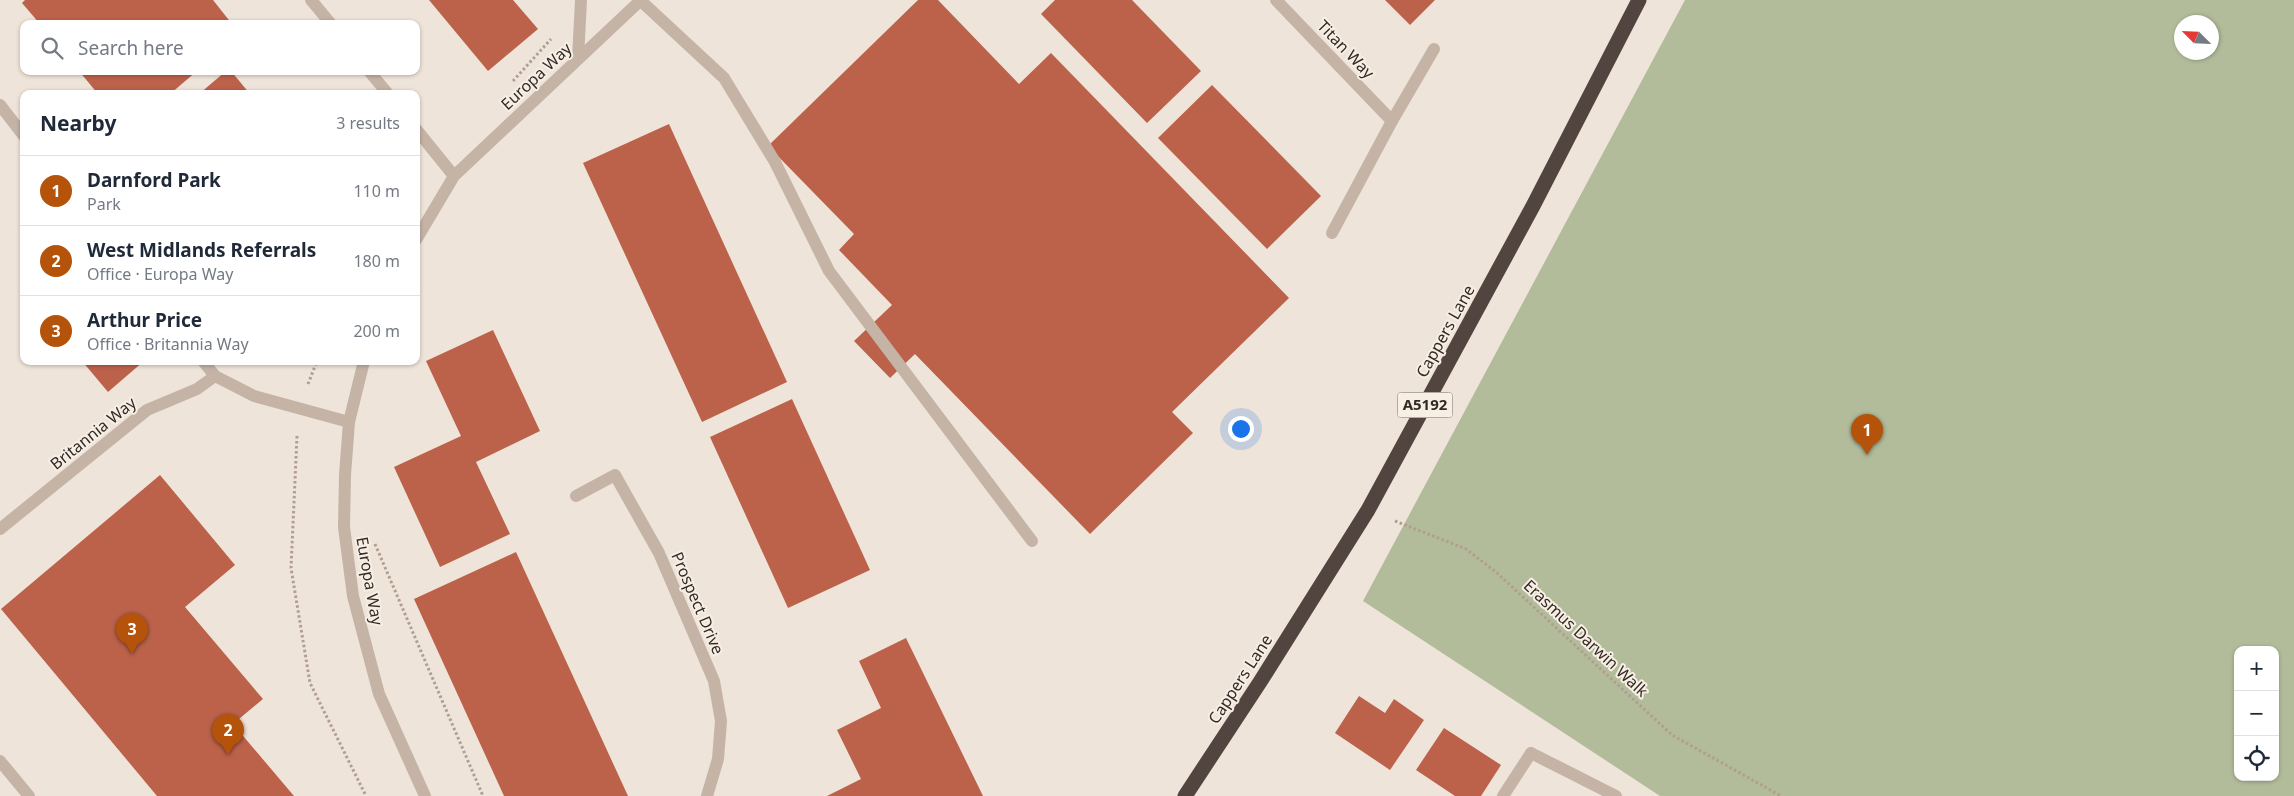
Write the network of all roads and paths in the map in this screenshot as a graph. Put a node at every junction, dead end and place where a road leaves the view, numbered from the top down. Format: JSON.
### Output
{"nodes":[{"id":1,"x":311,"y":0,"type":"edge"},
{"id":2,"x":640,"y":0,"type":"edge"},
{"id":3,"x":1276,"y":0,"type":"edge"},
{"id":4,"x":1639,"y":0,"type":"edge"},
{"id":5,"x":581,"y":4,"type":"edge"},
{"id":6,"x":328,"y":20,"type":"edge"},
{"id":7,"x":1434,"y":49,"type":"dead end"},
{"id":8,"x":578,"y":59,"type":"junction"},
{"id":9,"x":372,"y":75,"type":"edge"},
{"id":10,"x":510,"y":83,"type":"dead end"},
{"id":11,"x":385,"y":90,"type":"edge"},
{"id":12,"x":0,"y":105,"type":"edge"},
{"id":13,"x":1392,"y":121,"type":"junction"},
{"id":14,"x":20,"y":131,"type":"edge"},
{"id":15,"x":420,"y":134,"type":"edge"},
{"id":16,"x":454,"y":176,"type":"junction"},
{"id":17,"x":420,"y":233,"type":"edge"},
{"id":18,"x":1332,"y":233,"type":"dead end"},
{"id":19,"x":206,"y":365,"type":"edge"},
{"id":20,"x":315,"y":365,"type":"edge"},
{"id":21,"x":363,"y":365,"type":"edge"},
{"id":22,"x":215,"y":376,"type":"junction"},
{"id":23,"x":298,"y":410,"type":"junction"},
{"id":24,"x":349,"y":422,"type":"junction"},
{"id":25,"x":576,"y":496,"type":"dead end"},
{"id":26,"x":1368,"y":510,"type":"junction"},
{"id":27,"x":0,"y":529,"type":"edge"},
{"id":28,"x":373,"y":539,"type":"dead end"},
{"id":29,"x":1032,"y":541,"type":"dead end"},
{"id":30,"x":0,"y":761,"type":"edge"},
{"id":31,"x":29,"y":796,"type":"edge"},
{"id":32,"x":366,"y":796,"type":"edge"},
{"id":33,"x":424,"y":796,"type":"edge"},
{"id":34,"x":483,"y":796,"type":"edge"},
{"id":35,"x":707,"y":796,"type":"edge"},
{"id":36,"x":1184,"y":796,"type":"edge"},
{"id":37,"x":1503,"y":796,"type":"edge"},
{"id":38,"x":1616,"y":796,"type":"edge"},
{"id":39,"x":1781,"y":796,"type":"edge"}],
"edges":[{"from":1,"to":6,"type":"street"},
{"from":2,"to":8,"type":"street","name":"Europa Way"},
{"from":2,"to":29,"type":"street"},
{"from":3,"to":13,"type":"street","name":"Titan Way"},
{"from":4,"to":26,"type":"highway","name":"Cappers Lane","number":"A5192"},
{"from":5,"to":8,"type":"street"},
{"from":5,"to":10,"type":"path"},
{"from":7,"to":13,"type":"street"},
{"from":8,"to":16,"type":"street","name":"Europa Way"},
{"from":9,"to":11,"type":"street"},
{"from":12,"to":14,"type":"street"},
{"from":13,"to":18,"type":"street"},
{"from":15,"to":16,"type":"street"},
{"from":16,"to":17,"type":"street","name":"Europa Way"},
{"from":19,"to":22,"type":"street"},
{"from":20,"to":23,"type":"path"},
{"from":21,"to":24,"type":"street","name":"Europa Way"},
{"from":22,"to":23,"type":"street"},
{"from":22,"to":27,"type":"street","name":"Britannia Way"},
{"from":23,"to":24,"type":"street"},
{"from":23,"to":32,"type":"path"},
{"from":24,"to":33,"type":"street","name":"Europa Way"},
{"from":25,"to":35,"type":"street","name":"Prospect Drive"},
{"from":26,"to":36,"type":"highway","name":"Cappers Lane","number":"A5192"},
{"from":26,"to":39,"type":"path","name":"Erasmus Darwin Walk"},
{"from":28,"to":34,"type":"path"},
{"from":30,"to":31,"type":"street"},
{"from":37,"to":38,"type":"street"}]}
